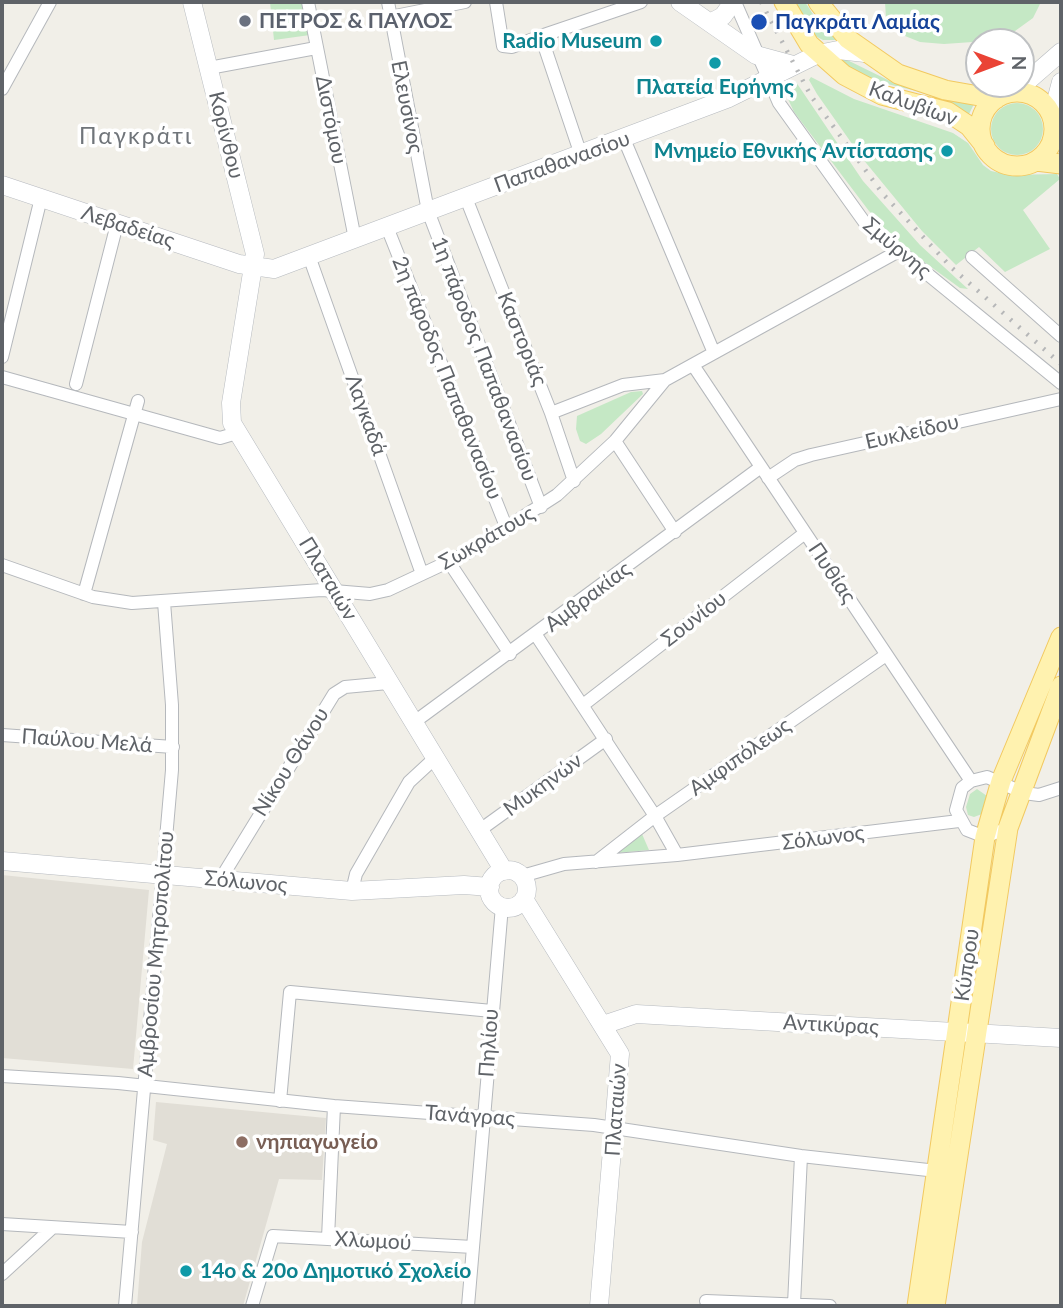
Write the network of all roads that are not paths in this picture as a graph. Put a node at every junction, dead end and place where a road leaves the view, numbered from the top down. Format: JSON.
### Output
{"nodes":[{"id":1,"x":50,"y":2,"type":"edge"},
{"id":2,"x":192,"y":2,"type":"edge"},
{"id":3,"x":308,"y":2,"type":"edge"},
{"id":4,"x":388,"y":2,"type":"edge"},
{"id":5,"x":465,"y":2,"type":"edge"},
{"id":6,"x":496,"y":2,"type":"edge"},
{"id":7,"x":641,"y":2,"type":"edge"},
{"id":8,"x":680,"y":2,"type":"edge"},
{"id":9,"x":734,"y":2,"type":"edge"},
{"id":10,"x":784,"y":2,"type":"edge"},
{"id":11,"x":818,"y":2,"type":"edge"},
{"id":12,"x":390,"y":17,"type":"junction"},
{"id":13,"x":710,"y":23,"type":"junction"},
{"id":14,"x":541,"y":36,"type":"junction"},
{"id":15,"x":316,"y":47,"type":"junction"},
{"id":16,"x":1061,"y":52,"type":"edge"},
{"id":17,"x":865,"y":53,"type":"junction"},
{"id":18,"x":818,"y":54,"type":"junction"},
{"id":19,"x":756,"y":55,"type":"junction"},
{"id":20,"x":793,"y":65,"type":"junction"},
{"id":21,"x":209,"y":68,"type":"junction"},
{"id":22,"x":1035,"y":72,"type":"edge"},
{"id":23,"x":768,"y":81,"type":"junction"},
{"id":24,"x":1061,"y":82,"type":"edge"},
{"id":25,"x":2,"y":89,"type":"edge"},
{"id":26,"x":965,"y":94,"type":"edge"},
{"id":27,"x":1035,"y":97,"type":"edge"},
{"id":28,"x":1002,"y":98,"type":"edge"},
{"id":29,"x":1056,"y":127,"type":"edge"},
{"id":30,"x":624,"y":139,"type":"junction"},
{"id":31,"x":985,"y":146,"type":"junction"},
{"id":32,"x":581,"y":155,"type":"junction"},
{"id":33,"x":1035,"y":161,"type":"junction"},
{"id":34,"x":1061,"y":164,"type":"edge"},
{"id":35,"x":2,"y":185,"type":"edge"},
{"id":36,"x":41,"y":198,"type":"junction"},
{"id":37,"x":466,"y":198,"type":"junction"},
{"id":38,"x":428,"y":211,"type":"junction"},
{"id":39,"x":117,"y":224,"type":"junction"},
{"id":40,"x":387,"y":227,"type":"junction"},
{"id":41,"x":355,"y":239,"type":"junction"},
{"id":42,"x":897,"y":252,"type":"junction"},
{"id":43,"x":309,"y":256,"type":"junction"},
{"id":44,"x":972,"y":257,"type":"dead end"},
{"id":45,"x":254,"y":268,"type":"junction"},
{"id":46,"x":1061,"y":336,"type":"edge"},
{"id":47,"x":714,"y":353,"type":"junction"},
{"id":48,"x":2,"y":357,"type":"edge"},
{"id":49,"x":693,"y":365,"type":"junction"},
{"id":50,"x":2,"y":376,"type":"edge"},
{"id":51,"x":665,"y":380,"type":"junction"},
{"id":52,"x":1061,"y":383,"type":"edge"},
{"id":53,"x":76,"y":384,"type":"dead end"},
{"id":54,"x":1061,"y":399,"type":"edge"},
{"id":55,"x":136,"y":408,"type":"junction"},
{"id":56,"x":551,"y":413,"type":"junction"},
{"id":57,"x":237,"y":433,"type":"junction"},
{"id":58,"x":615,"y":441,"type":"junction"},
{"id":59,"x":765,"y":473,"type":"junction"},
{"id":60,"x":574,"y":481,"type":"junction"},
{"id":61,"x":541,"y":507,"type":"junction"},
{"id":62,"x":507,"y":529,"type":"junction"},
{"id":63,"x":675,"y":532,"type":"junction"},
{"id":64,"x":805,"y":533,"type":"junction"},
{"id":65,"x":449,"y":562,"type":"junction"},
{"id":66,"x":2,"y":565,"type":"edge"},
{"id":67,"x":422,"y":574,"type":"junction"},
{"id":68,"x":334,"y":591,"type":"junction"},
{"id":69,"x":84,"y":594,"type":"junction"},
{"id":70,"x":164,"y":602,"type":"junction"},
{"id":71,"x":536,"y":635,"type":"junction"},
{"id":72,"x":1061,"y":637,"type":"edge"},
{"id":73,"x":510,"y":654,"type":"junction"},
{"id":74,"x":886,"y":655,"type":"junction"},
{"id":75,"x":388,"y":682,"type":"junction"},
{"id":76,"x":1061,"y":686,"type":"edge"},
{"id":77,"x":583,"y":705,"type":"junction"},
{"id":78,"x":413,"y":723,"type":"junction"},
{"id":79,"x":2,"y":735,"type":"edge"},
{"id":80,"x":606,"y":739,"type":"junction"},
{"id":81,"x":173,"y":747,"type":"junction"},
{"id":82,"x":435,"y":758,"type":"junction"},
{"id":83,"x":971,"y":781,"type":"junction"},
{"id":84,"x":1001,"y":781,"type":"junction"},
{"id":85,"x":1061,"y":788,"type":"edge"},
{"id":86,"x":1019,"y":792,"type":"junction"},
{"id":87,"x":656,"y":816,"type":"junction"},
{"id":88,"x":959,"y":821,"type":"junction"},
{"id":89,"x":1008,"y":828,"type":"junction"},
{"id":90,"x":480,"y":830,"type":"junction"},
{"id":91,"x":985,"y":837,"type":"junction"},
{"id":92,"x":677,"y":855,"type":"junction"},
{"id":93,"x":2,"y":861,"type":"edge"},
{"id":94,"x":596,"y":862,"type":"junction"},
{"id":95,"x":513,"y":873,"type":"junction"},
{"id":96,"x":163,"y":875,"type":"junction"},
{"id":97,"x":220,"y":880,"type":"junction"},
{"id":98,"x":490,"y":887,"type":"junction"},
{"id":99,"x":352,"y":891,"type":"junction"},
{"id":100,"x":524,"y":898,"type":"junction"},
{"id":101,"x":502,"y":906,"type":"junction"},
{"id":102,"x":492,"y":1011,"type":"junction"},
{"id":103,"x":603,"y":1025,"type":"junction"},
{"id":104,"x":958,"y":1032,"type":"junction"},
{"id":105,"x":979,"y":1033,"type":"junction"},
{"id":106,"x":1061,"y":1038,"type":"edge"},
{"id":107,"x":2,"y":1076,"type":"edge"},
{"id":108,"x":144,"y":1086,"type":"junction"},
{"id":109,"x":281,"y":1101,"type":"junction"},
{"id":110,"x":334,"y":1106,"type":"junction"},
{"id":111,"x":484,"y":1117,"type":"junction"},
{"id":112,"x":616,"y":1128,"type":"junction"},
{"id":113,"x":801,"y":1156,"type":"junction"},
{"id":114,"x":937,"y":1171,"type":"junction"},
{"id":115,"x":2,"y":1224,"type":"edge"},
{"id":116,"x":51,"y":1228,"type":"junction"},
{"id":117,"x":132,"y":1232,"type":"junction"},
{"id":118,"x":328,"y":1238,"type":"junction"},
{"id":119,"x":473,"y":1247,"type":"junction"},
{"id":120,"x":2,"y":1274,"type":"edge"},
{"id":121,"x":706,"y":1301,"type":"dead end"},
{"id":122,"x":793,"y":1304,"type":"junction"},
{"id":123,"x":125,"y":1306,"type":"edge"},
{"id":124,"x":253,"y":1306,"type":"edge"},
{"id":125,"x":468,"y":1306,"type":"edge"},
{"id":126,"x":599,"y":1306,"type":"edge"},
{"id":127,"x":830,"y":1306,"type":"edge"},
{"id":128,"x":917,"y":1306,"type":"edge"},
{"id":129,"x":935,"y":1306,"type":"edge"}],
"edges":[{"from":1,"to":25,"type":"street"},
{"from":2,"to":21,"type":"street","name":"Κορίνθου"},
{"from":3,"to":15,"type":"street","name":"Διστόμου"},
{"from":4,"to":12,"type":"street","name":"Ελευσίνος"},
{"from":5,"to":12,"type":"street"},
{"from":6,"to":14,"type":"street"},
{"from":7,"to":14,"type":"street"},
{"from":8,"to":13,"type":"street"},
{"from":9,"to":13,"type":"street"},
{"from":9,"to":19,"type":"street","name":"Σμύρνης"},
{"from":10,"to":18,"type":"main road","name":"Καλυβίων"},
{"from":11,"to":17,"type":"main road","name":"Καλυβίων"},
{"from":12,"to":38,"type":"street","name":"Ελευσίνος"},
{"from":13,"to":19,"type":"street"},
{"from":14,"to":32,"type":"street"},
{"from":15,"to":21,"type":"street"},
{"from":15,"to":41,"type":"street","name":"Διστόμου"},
{"from":16,"to":22,"type":"street"},
{"from":17,"to":18,"type":"street","name":"Παπαθανασίου"},
{"from":17,"to":26,"type":"main road","name":"Καλυβίων"},
{"from":18,"to":20,"type":"street","name":"Παπαθανασίου"},
{"from":18,"to":31,"type":"main road","name":"Καλυβίων"},
{"from":19,"to":20,"type":"street"},
{"from":19,"to":23,"type":"street","name":"Σμύρνης"},
{"from":20,"to":23,"type":"street","name":"Παπαθανασίου"},
{"from":21,"to":45,"type":"street","name":"Κορίνθου"},
{"from":23,"to":30,"type":"street","name":"Παπαθανασίου"},
{"from":23,"to":42,"type":"street","name":"Σμύρνης"},
{"from":24,"to":29,"type":"street"},
{"from":27,"to":29,"type":"main road"},
{"from":28,"to":31,"type":"main road"},
{"from":29,"to":33,"type":"main road"},
{"from":30,"to":32,"type":"street","name":"Παπαθανασίου"},
{"from":30,"to":47,"type":"street"},
{"from":31,"to":33,"type":"main road"},
{"from":32,"to":37,"type":"street","name":"Παπαθανασίου"},
{"from":33,"to":34,"type":"main road"},
{"from":35,"to":36,"type":"street","name":"Λεβαδείας"},
{"from":36,"to":39,"type":"street","name":"Λεβαδείας"},
{"from":36,"to":48,"type":"street"},
{"from":37,"to":38,"type":"street","name":"Παπαθανασίου"},
{"from":37,"to":56,"type":"street","name":"Καστοριάς"},
{"from":38,"to":40,"type":"street","name":"Παπαθανασίου"},
{"from":38,"to":61,"type":"street","name":"1η πάροδος Παπαθανασίου"},
{"from":39,"to":45,"type":"street","name":"Λεβαδείας"},
{"from":39,"to":53,"type":"street"},
{"from":40,"to":41,"type":"street","name":"Παπαθανασίου"},
{"from":40,"to":62,"type":"street","name":"2η πάροδος Παπαθανασίου"},
{"from":41,"to":43,"type":"street","name":"Παπαθανασίου"},
{"from":42,"to":47,"type":"street","name":"Σωκράτους"},
{"from":42,"to":52,"type":"street","name":"Σμύρνης"},
{"from":43,"to":45,"type":"street","name":"Παπαθανασίου"},
{"from":43,"to":67,"type":"street","name":"Λαγκαδά"},
{"from":44,"to":46,"type":"street"},
{"from":45,"to":57,"type":"street","name":"Πλαταιών"},
{"from":47,"to":49,"type":"street","name":"Σωκράτους"},
{"from":49,"to":51,"type":"street","name":"Σωκράτους"},
{"from":49,"to":59,"type":"street","name":"Πυθίας"},
{"from":50,"to":55,"type":"street"},
{"from":51,"to":56,"type":"street"},
{"from":51,"to":58,"type":"street","name":"Σωκράτους"},
{"from":54,"to":59,"type":"street","name":"Ευκλείδου"},
{"from":55,"to":57,"type":"street"},
{"from":55,"to":69,"type":"street"},
{"from":56,"to":60,"type":"street","name":"Καστοριάς"},
{"from":57,"to":68,"type":"street","name":"Πλαταιών"},
{"from":58,"to":60,"type":"street","name":"Σωκράτους"},
{"from":58,"to":63,"type":"street"},
{"from":59,"to":63,"type":"street","name":"Αμβρακίας"},
{"from":59,"to":64,"type":"street","name":"Πυθίας"},
{"from":60,"to":61,"type":"street","name":"Σωκράτους"},
{"from":61,"to":62,"type":"street","name":"Σωκράτους"},
{"from":62,"to":65,"type":"street","name":"Σωκράτους"},
{"from":63,"to":71,"type":"street","name":"Αμβρακίας"},
{"from":64,"to":74,"type":"street","name":"Πυθίας"},
{"from":64,"to":77,"type":"street","name":"Σουνίου"},
{"from":65,"to":67,"type":"street","name":"Σωκράτους"},
{"from":65,"to":73,"type":"street"},
{"from":66,"to":69,"type":"street","name":"Σωκράτους"},
{"from":67,"to":68,"type":"street","name":"Σωκράτους"},
{"from":68,"to":70,"type":"street","name":"Σωκράτους"},
{"from":68,"to":75,"type":"street","name":"Πλαταιών"},
{"from":69,"to":70,"type":"street","name":"Σωκράτους"},
{"from":70,"to":81,"type":"street","name":"Αμβροσίου Μητροπολίτου"},
{"from":71,"to":73,"type":"street","name":"Αμβρακίας"},
{"from":71,"to":77,"type":"street"},
{"from":72,"to":84,"type":"main road","name":"Κύπρου"},
{"from":73,"to":78,"type":"street","name":"Αμβρακίας"},
{"from":74,"to":83,"type":"street","name":"Πυθίας"},
{"from":74,"to":87,"type":"street","name":"Αμφιπόλεως"},
{"from":75,"to":78,"type":"street","name":"Πλαταιών"},
{"from":75,"to":97,"type":"street","name":"Νίκου Θάνου"},
{"from":76,"to":86,"type":"main road","name":"Κύπρου"},
{"from":77,"to":80,"type":"street"},
{"from":78,"to":82,"type":"street","name":"Πλαταιών"},
{"from":79,"to":81,"type":"street","name":"Παύλου Μελά"},
{"from":80,"to":87,"type":"street"},
{"from":80,"to":90,"type":"street","name":"Μυκηνών"},
{"from":81,"to":96,"type":"street","name":"Αμβροσίου Μητροπολίτου"},
{"from":82,"to":90,"type":"street","name":"Πλαταιών"},
{"from":82,"to":99,"type":"street"},
{"from":83,"to":84,"type":"street"},
{"from":83,"to":88,"type":"street"},
{"from":84,"to":86,"type":"street"},
{"from":84,"to":91,"type":"main road","name":"Κύπρου"},
{"from":85,"to":86,"type":"street"},
{"from":86,"to":89,"type":"main road","name":"Κύπρου"},
{"from":87,"to":92,"type":"street"},
{"from":87,"to":94,"type":"street","name":"Αμφιπόλεως"},
{"from":88,"to":91,"type":"street"},
{"from":88,"to":92,"type":"street","name":"Σόλωνος"},
{"from":89,"to":91,"type":"street"},
{"from":89,"to":105,"type":"main road","name":"Κύπρου"},
{"from":90,"to":95,"type":"street","name":"Πλαταιών"},
{"from":91,"to":104,"type":"main road","name":"Κύπρου"},
{"from":92,"to":94,"type":"street","name":"Σόλωνος"},
{"from":93,"to":96,"type":"street","name":"Σόλωνος"},
{"from":94,"to":95,"type":"street","name":"Σόλωνος"},
{"from":95,"to":98,"type":"street"},
{"from":95,"to":100,"type":"street"},
{"from":96,"to":97,"type":"street","name":"Σόλωνος"},
{"from":96,"to":108,"type":"street","name":"Αμβροσίου Μητροπολίτου"},
{"from":97,"to":99,"type":"street","name":"Σόλωνος"},
{"from":98,"to":99,"type":"street","name":"Σόλωνος"},
{"from":98,"to":101,"type":"street"},
{"from":100,"to":101,"type":"street"},
{"from":100,"to":103,"type":"street","name":"Πλαταιών"},
{"from":101,"to":102,"type":"street","name":"Πηλίου"},
{"from":102,"to":109,"type":"street"},
{"from":102,"to":111,"type":"street","name":"Πηλίου"},
{"from":103,"to":104,"type":"street","name":"Αντικύρας"},
{"from":103,"to":112,"type":"street","name":"Πλαταιών"},
{"from":104,"to":105,"type":"street","name":"Αντικύρας"},
{"from":104,"to":114,"type":"main road","name":"Κύπρου"},
{"from":105,"to":106,"type":"street","name":"Αντικύρας"},
{"from":105,"to":129,"type":"main road","name":"Κύπρου"},
{"from":107,"to":108,"type":"street","name":"Τανάγρας"},
{"from":108,"to":109,"type":"street","name":"Τανάγρας"},
{"from":108,"to":117,"type":"street","name":"Αμβροσίου Μητροπολίτου"},
{"from":109,"to":110,"type":"street","name":"Τανάγρας"},
{"from":110,"to":111,"type":"street","name":"Τανάγρας"},
{"from":110,"to":118,"type":"street"},
{"from":111,"to":112,"type":"street","name":"Τανάγρας"},
{"from":111,"to":119,"type":"street","name":"Πηλίου"},
{"from":112,"to":113,"type":"street","name":"Τανάγρας"},
{"from":112,"to":126,"type":"street","name":"Πλαταιών"},
{"from":113,"to":114,"type":"street","name":"Τανάγρας"},
{"from":113,"to":122,"type":"street"},
{"from":114,"to":128,"type":"main road","name":"Κύπρου"},
{"from":115,"to":116,"type":"street"},
{"from":116,"to":117,"type":"street"},
{"from":116,"to":120,"type":"street"},
{"from":117,"to":123,"type":"street","name":"Αμβροσίου Μητροπολίτου"},
{"from":118,"to":119,"type":"street","name":"Χλωμού"},
{"from":118,"to":124,"type":"street","name":"Χλωμού"},
{"from":119,"to":125,"type":"street","name":"Πηλίου"},
{"from":121,"to":122,"type":"street"},
{"from":122,"to":127,"type":"street"}]}
